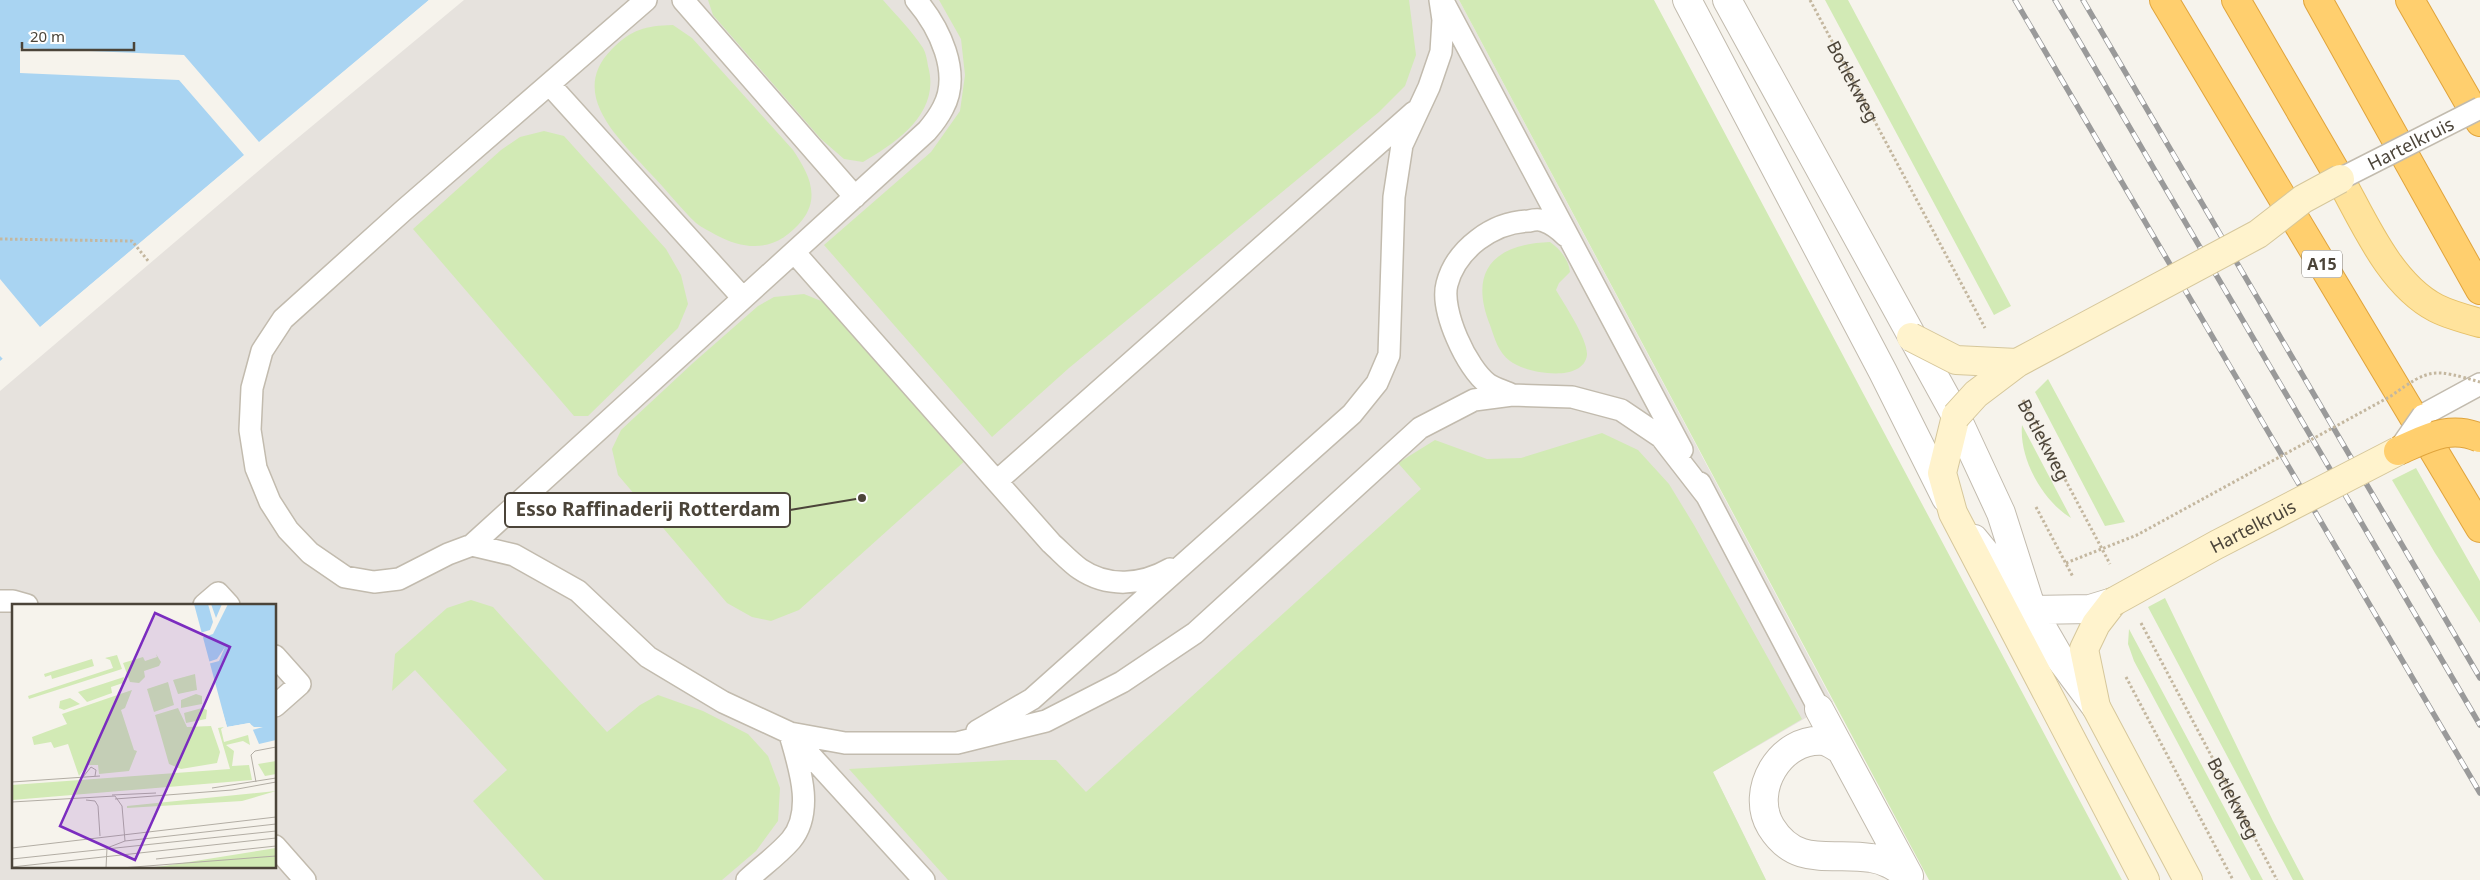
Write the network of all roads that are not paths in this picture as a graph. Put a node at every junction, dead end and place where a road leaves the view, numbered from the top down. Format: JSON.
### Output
{"nodes":[{"id":1,"x":646,"y":0,"type":"edge"},
{"id":2,"x":683,"y":0,"type":"edge"},
{"id":3,"x":916,"y":0,"type":"edge"},
{"id":4,"x":1441,"y":0,"type":"edge"},
{"id":5,"x":1687,"y":0,"type":"edge"},
{"id":6,"x":1727,"y":0,"type":"edge"},
{"id":7,"x":2164,"y":0,"type":"edge"},
{"id":8,"x":2236,"y":0,"type":"edge"},
{"id":9,"x":2318,"y":0,"type":"edge"},
{"id":10,"x":2410,"y":0,"type":"edge"},
{"id":11,"x":550,"y":85,"type":"junction"},
{"id":12,"x":1420,"y":107,"type":"junction"},
{"id":13,"x":2480,"y":108,"type":"edge"},
{"id":14,"x":2480,"y":122,"type":"edge"},
{"id":15,"x":2340,"y":179,"type":"junction"},
{"id":16,"x":855,"y":196,"type":"junction"},
{"id":17,"x":1571,"y":241,"type":"junction"},
{"id":18,"x":794,"y":252,"type":"junction"},
{"id":19,"x":2480,"y":290,"type":"edge"},
{"id":20,"x":742,"y":297,"type":"junction"},
{"id":21,"x":2480,"y":323,"type":"edge"},
{"id":22,"x":1911,"y":337,"type":"junction"},
{"id":23,"x":2016,"y":363,"type":"junction"},
{"id":24,"x":2480,"y":383,"type":"edge"},
{"id":25,"x":1512,"y":395,"type":"junction"},
{"id":26,"x":1956,"y":416,"type":"junction"},
{"id":27,"x":2480,"y":438,"type":"edge"},
{"id":28,"x":2398,"y":451,"type":"junction"},
{"id":29,"x":997,"y":481,"type":"junction"},
{"id":30,"x":1706,"y":495,"type":"junction"},
{"id":31,"x":1953,"y":513,"type":"junction"},
{"id":32,"x":2480,"y":528,"type":"edge"},
{"id":33,"x":472,"y":545,"type":"junction"},
{"id":34,"x":1192,"y":556,"type":"junction"},
{"id":35,"x":0,"y":601,"type":"edge"},
{"id":36,"x":2113,"y":602,"type":"junction"},
{"id":37,"x":23,"y":604,"type":"edge"},
{"id":38,"x":205,"y":604,"type":"edge"},
{"id":39,"x":228,"y":604,"type":"edge"},
{"id":40,"x":2032,"y":610,"type":"junction"},
{"id":41,"x":276,"y":657,"type":"edge"},
{"id":42,"x":276,"y":705,"type":"edge"},
{"id":43,"x":2096,"y":707,"type":"junction"},
{"id":44,"x":1819,"y":710,"type":"joint"},
{"id":45,"x":790,"y":733,"type":"junction"},
{"id":46,"x":957,"y":743,"type":"junction"},
{"id":47,"x":1841,"y":750,"type":"junction"},
{"id":48,"x":276,"y":847,"type":"edge"},
{"id":49,"x":1910,"y":878,"type":"edge"},
{"id":50,"x":305,"y":880,"type":"edge"},
{"id":51,"x":747,"y":880,"type":"edge"},
{"id":52,"x":924,"y":880,"type":"edge"},
{"id":53,"x":2145,"y":880,"type":"edge"},
{"id":54,"x":2188,"y":880,"type":"edge"}],
"edges":[{"from":1,"to":11,"type":"lane"},
{"from":2,"to":16,"type":"lane"},
{"from":3,"to":16,"type":"lane"},
{"from":4,"to":12,"type":"lane"},
{"from":4,"to":17,"type":"lane"},
{"from":5,"to":31,"type":"street"},
{"from":6,"to":22,"type":"street"},
{"from":7,"to":32,"type":"highway","number":"A15"},
{"from":8,"to":15,"type":"highway"},
{"from":9,"to":19,"type":"highway"},
{"from":10,"to":14,"type":"highway"},
{"from":11,"to":20,"type":"lane"},
{"from":11,"to":33,"type":"lane"},
{"from":12,"to":29,"type":"lane"},
{"from":12,"to":34,"type":"lane"},
{"from":13,"to":15,"type":"lane","name":"Hartelkruis","bridge":true},
{"from":15,"to":21,"type":"main road"},
{"from":15,"to":23,"type":"main road","name":"Hartelkruis","bridge":true},
{"from":16,"to":18,"type":"lane"},
{"from":17,"to":25,"type":"lane"},
{"from":17,"to":30,"type":"lane"},
{"from":18,"to":20,"type":"lane"},
{"from":18,"to":29,"type":"lane"},
{"from":20,"to":33,"type":"lane"},
{"from":22,"to":23,"type":"main road","bridge":true},
{"from":22,"to":26,"type":"street"},
{"from":23,"to":26,"type":"main road","name":"Hartelkruis","bridge":true},
{"from":24,"to":28,"type":"lane","name":"Hartelkruis","bridge":true},
{"from":25,"to":30,"type":"lane"},
{"from":25,"to":46,"type":"lane"},
{"from":26,"to":31,"type":"main road"},
{"from":26,"to":40,"type":"street"},
{"from":27,"to":28,"type":"highway","bridge":true},
{"from":28,"to":36,"type":"main road","name":"Hartelkruis","bridge":true},
{"from":29,"to":34,"type":"lane"},
{"from":30,"to":44,"type":"lane"},
{"from":31,"to":40,"type":"street"},
{"from":31,"to":53,"type":"main road"},
{"from":33,"to":45,"type":"lane"},
{"from":34,"to":46,"type":"lane"},
{"from":35,"to":37,"type":"lane"},
{"from":36,"to":40,"type":"street"},
{"from":36,"to":43,"type":"main road","name":"Hartelkruis"},
{"from":38,"to":39,"type":"lane"},
{"from":40,"to":43,"type":"street"},
{"from":41,"to":42,"type":"lane"},
{"from":43,"to":54,"type":"main road"},
{"from":44,"to":47,"type":"street"},
{"from":45,"to":46,"type":"lane"},
{"from":45,"to":51,"type":"lane"},
{"from":45,"to":52,"type":"lane"},
{"from":47,"to":49,"type":"street"},
{"from":47,"to":49,"type":"street"},
{"from":48,"to":50,"type":"lane"}]}
